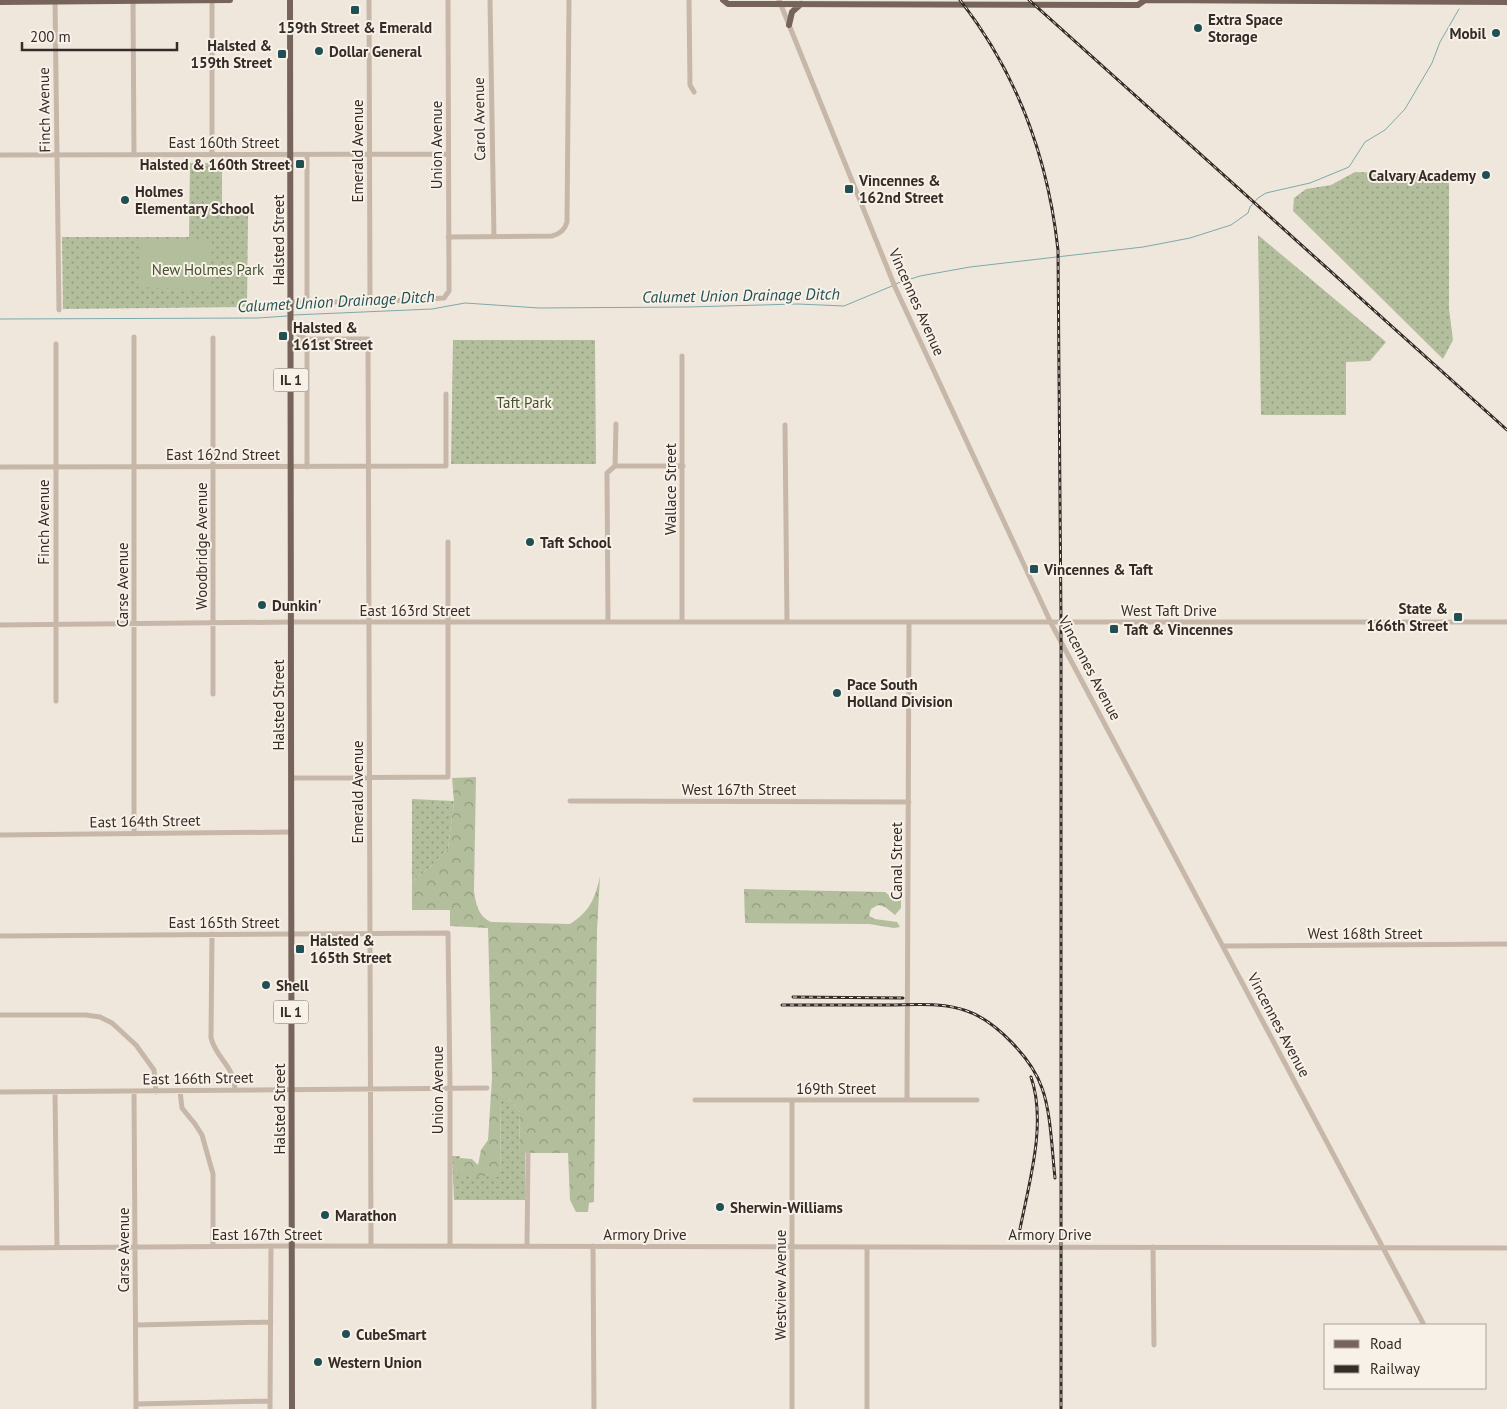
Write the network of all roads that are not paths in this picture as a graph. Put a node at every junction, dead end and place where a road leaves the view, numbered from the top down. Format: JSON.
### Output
{"nodes":[{"id":1,"x":212,"y":0,"type":"edge"},
{"id":2,"x":230,"y":0,"type":"edge"},
{"id":3,"x":290,"y":0,"type":"edge"},
{"id":4,"x":369,"y":0,"type":"edge"},
{"id":5,"x":448,"y":0,"type":"edge"},
{"id":6,"x":490,"y":0,"type":"edge"},
{"id":7,"x":569,"y":0,"type":"edge"},
{"id":8,"x":689,"y":0,"type":"edge"},
{"id":9,"x":724,"y":0,"type":"edge"},
{"id":10,"x":1145,"y":0,"type":"edge"},
{"id":11,"x":55,"y":1,"type":"edge"},
{"id":12,"x":133,"y":1,"type":"edge"},
{"id":13,"x":1352,"y":1,"type":"edge"},
{"id":14,"x":0,"y":2,"type":"edge"},
{"id":15,"x":780,"y":2,"type":"edge"},
{"id":16,"x":992,"y":2,"type":"edge"},
{"id":17,"x":1073,"y":2,"type":"edge"},
{"id":18,"x":1507,"y":2,"type":"edge"},
{"id":19,"x":802,"y":4,"type":"junction"},
{"id":20,"x":789,"y":25,"type":"junction"},
{"id":21,"x":694,"y":92,"type":"dead end"},
{"id":22,"x":448,"y":154,"type":"junction"},
{"id":23,"x":0,"y":155,"type":"edge"},
{"id":24,"x":57,"y":155,"type":"junction"},
{"id":25,"x":134,"y":155,"type":"junction"},
{"id":26,"x":212,"y":155,"type":"junction"},
{"id":27,"x":290,"y":155,"type":"junction"},
{"id":28,"x":307,"y":155,"type":"junction"},
{"id":29,"x":370,"y":155,"type":"junction"},
{"id":30,"x":448,"y":237,"type":"junction"},
{"id":31,"x":494,"y":237,"type":"junction"},
{"id":32,"x":290,"y":302,"type":"junction"},
{"id":33,"x":307,"y":302,"type":"junction"},
{"id":34,"x":370,"y":302,"type":"junction"},
{"id":35,"x":59,"y":310,"type":"dead end"},
{"id":36,"x":290,"y":325,"type":"junction"},
{"id":37,"x":134,"y":337,"type":"dead end"},
{"id":38,"x":213,"y":338,"type":"dead end"},
{"id":39,"x":307,"y":339,"type":"junction"},
{"id":40,"x":56,"y":344,"type":"dead end"},
{"id":41,"x":290,"y":353,"type":"junction"},
{"id":42,"x":682,"y":356,"type":"dead end"},
{"id":43,"x":446,"y":394,"type":"dead end"},
{"id":44,"x":616,"y":424,"type":"dead end"},
{"id":45,"x":785,"y":426,"type":"dead end"},
{"id":46,"x":291,"y":466,"type":"junction"},
{"id":47,"x":307,"y":466,"type":"junction"},
{"id":48,"x":369,"y":466,"type":"junction"},
{"id":49,"x":616,"y":466,"type":"junction"},
{"id":50,"x":683,"y":466,"type":"junction"},
{"id":51,"x":0,"y":467,"type":"edge"},
{"id":52,"x":56,"y":467,"type":"junction"},
{"id":53,"x":134,"y":467,"type":"junction"},
{"id":54,"x":213,"y":467,"type":"junction"},
{"id":55,"x":448,"y":542,"type":"dead end"},
{"id":56,"x":291,"y":622,"type":"junction"},
{"id":57,"x":369,"y":622,"type":"junction"},
{"id":58,"x":448,"y":622,"type":"junction"},
{"id":59,"x":608,"y":622,"type":"junction"},
{"id":60,"x":682,"y":622,"type":"junction"},
{"id":61,"x":787,"y":622,"type":"junction"},
{"id":62,"x":830,"y":622,"type":"joint"},
{"id":63,"x":909,"y":622,"type":"junction"},
{"id":64,"x":1507,"y":622,"type":"edge"},
{"id":65,"x":213,"y":623,"type":"junction"},
{"id":66,"x":1051,"y":623,"type":"junction"},
{"id":67,"x":56,"y":624,"type":"junction"},
{"id":68,"x":134,"y":624,"type":"junction"},
{"id":69,"x":0,"y":625,"type":"edge"},
{"id":70,"x":213,"y":694,"type":"dead end"},
{"id":71,"x":56,"y":701,"type":"dead end"},
{"id":72,"x":369,"y":777,"type":"junction"},
{"id":73,"x":291,"y":778,"type":"junction"},
{"id":74,"x":570,"y":801,"type":"dead end"},
{"id":75,"x":909,"y":802,"type":"junction"},
{"id":76,"x":291,"y":832,"type":"junction"},
{"id":77,"x":134,"y":834,"type":"junction"},
{"id":78,"x":0,"y":835,"type":"edge"},
{"id":79,"x":370,"y":933,"type":"junction"},
{"id":80,"x":448,"y":933,"type":"joint"},
{"id":81,"x":212,"y":934,"type":"junction"},
{"id":82,"x":291,"y":934,"type":"junction"},
{"id":83,"x":0,"y":936,"type":"edge"},
{"id":84,"x":1507,"y":944,"type":"edge"},
{"id":85,"x":1224,"y":946,"type":"junction"},
{"id":86,"x":0,"y":1015,"type":"edge"},
{"id":87,"x":487,"y":1088,"type":"dead end"},
{"id":88,"x":292,"y":1089,"type":"junction"},
{"id":89,"x":370,"y":1089,"type":"junction"},
{"id":90,"x":450,"y":1089,"type":"junction"},
{"id":91,"x":234,"y":1090,"type":"junction"},
{"id":92,"x":0,"y":1092,"type":"edge"},
{"id":93,"x":55,"y":1092,"type":"junction"},
{"id":94,"x":134,"y":1092,"type":"junction"},
{"id":95,"x":156,"y":1092,"type":"junction"},
{"id":96,"x":180,"y":1092,"type":"junction"},
{"id":97,"x":695,"y":1100,"type":"dead end"},
{"id":98,"x":907,"y":1100,"type":"junction"},
{"id":99,"x":977,"y":1100,"type":"dead end"},
{"id":100,"x":792,"y":1101,"type":"junction"},
{"id":101,"x":528,"y":1153,"type":"dead end"},
{"id":102,"x":213,"y":1246,"type":"junction"},
{"id":103,"x":271,"y":1246,"type":"junction"},
{"id":104,"x":291,"y":1246,"type":"junction"},
{"id":105,"x":371,"y":1246,"type":"junction"},
{"id":106,"x":450,"y":1246,"type":"junction"},
{"id":107,"x":527,"y":1246,"type":"junction"},
{"id":108,"x":593,"y":1246,"type":"junction"},
{"id":109,"x":792,"y":1246,"type":"junction"},
{"id":110,"x":867,"y":1247,"type":"junction"},
{"id":111,"x":1153,"y":1247,"type":"junction"},
{"id":112,"x":0,"y":1248,"type":"edge"},
{"id":113,"x":57,"y":1248,"type":"junction"},
{"id":114,"x":136,"y":1248,"type":"junction"},
{"id":115,"x":1382,"y":1248,"type":"junction"},
{"id":116,"x":1507,"y":1248,"type":"edge"},
{"id":117,"x":271,"y":1322,"type":"junction"},
{"id":118,"x":1423,"y":1324,"type":"edge"},
{"id":119,"x":136,"y":1325,"type":"junction"},
{"id":120,"x":1154,"y":1345,"type":"dead end"},
{"id":121,"x":270,"y":1401,"type":"junction"},
{"id":122,"x":136,"y":1406,"type":"edge"},
{"id":123,"x":270,"y":1409,"type":"edge"},
{"id":124,"x":292,"y":1409,"type":"edge"},
{"id":125,"x":594,"y":1409,"type":"edge"},
{"id":126,"x":792,"y":1409,"type":"edge"},
{"id":127,"x":866,"y":1409,"type":"edge"}],
"edges":[{"from":1,"to":2,"type":"main road"},
{"from":1,"to":12,"type":"main road"},
{"from":1,"to":26,"type":"street"},
{"from":3,"to":27,"type":"main road","name":"Halsted Street","number":"IL 1"},
{"from":4,"to":29,"type":"street","name":"Emerald Avenue"},
{"from":5,"to":22,"type":"street","name":"Union Avenue"},
{"from":6,"to":31,"type":"street","name":"Carol Avenue"},
{"from":7,"to":31,"type":"street"},
{"from":8,"to":21,"type":"street"},
{"from":9,"to":15,"type":"main road"},
{"from":10,"to":13,"type":"main road"},
{"from":10,"to":17,"type":"main road"},
{"from":11,"to":12,"type":"main road"},
{"from":11,"to":14,"type":"main road"},
{"from":11,"to":24,"type":"street","name":"Finch Avenue"},
{"from":12,"to":25,"type":"street"},
{"from":13,"to":18,"type":"main road"},
{"from":15,"to":19,"type":"main road"},
{"from":15,"to":20,"type":"street","name":"Vincennes Avenue"},
{"from":16,"to":17,"type":"main road"},
{"from":16,"to":19,"type":"main road"},
{"from":19,"to":20,"type":"main road"},
{"from":20,"to":66,"type":"street","name":"Vincennes Avenue"},
{"from":22,"to":29,"type":"street","name":"East 160th Street"},
{"from":22,"to":30,"type":"street","name":"Union Avenue"},
{"from":23,"to":24,"type":"street","name":"East 160th Street"},
{"from":24,"to":25,"type":"street","name":"East 160th Street"},
{"from":24,"to":35,"type":"street","name":"Finch Avenue"},
{"from":25,"to":26,"type":"street","name":"East 160th Street"},
{"from":26,"to":27,"type":"street","name":"East 160th Street"},
{"from":27,"to":28,"type":"street","name":"East 160th Street"},
{"from":27,"to":32,"type":"main road","name":"Halsted Street","number":"IL 1"},
{"from":28,"to":29,"type":"street","name":"East 160th Street"},
{"from":28,"to":33,"type":"street","name":"Halsted Street"},
{"from":29,"to":34,"type":"street","name":"Emerald Avenue"},
{"from":30,"to":31,"type":"street"},
{"from":30,"to":34,"type":"street","name":"Union Avenue"},
{"from":32,"to":33,"type":"street"},
{"from":32,"to":36,"type":"main road","name":"Halsted Street","number":"IL 1"},
{"from":33,"to":34,"type":"street"},
{"from":36,"to":39,"type":"street"},
{"from":36,"to":41,"type":"main road","name":"Halsted Street","number":"IL 1"},
{"from":37,"to":53,"type":"street","name":"Carse Avenue"},
{"from":38,"to":54,"type":"street","name":"Woodbridge Avenue"},
{"from":39,"to":41,"type":"street"},
{"from":39,"to":47,"type":"street"},
{"from":39,"to":48,"type":"street","name":"Emerald Avenue"},
{"from":40,"to":52,"type":"street","name":"Finch Avenue"},
{"from":41,"to":46,"type":"main road","name":"Halsted Street","number":"IL 1"},
{"from":42,"to":50,"type":"street","name":"Wallace Street"},
{"from":43,"to":48,"type":"street","name":"East 162nd Street"},
{"from":44,"to":49,"type":"street"},
{"from":45,"to":61,"type":"street"},
{"from":46,"to":47,"type":"street","name":"East 162nd Street"},
{"from":46,"to":54,"type":"street","name":"East 162nd Street"},
{"from":46,"to":56,"type":"main road","name":"Halsted Street","number":"IL 1"},
{"from":47,"to":48,"type":"street","name":"East 162nd Street"},
{"from":48,"to":57,"type":"street","name":"Emerald Avenue"},
{"from":49,"to":50,"type":"street"},
{"from":49,"to":59,"type":"street"},
{"from":50,"to":60,"type":"street","name":"Wallace Street"},
{"from":51,"to":52,"type":"street","name":"East 162nd Street"},
{"from":52,"to":53,"type":"street","name":"East 162nd Street"},
{"from":52,"to":67,"type":"street","name":"Finch Avenue"},
{"from":53,"to":54,"type":"street","name":"East 162nd Street"},
{"from":53,"to":68,"type":"street","name":"Carse Avenue"},
{"from":54,"to":65,"type":"street","name":"Woodbridge Avenue"},
{"from":55,"to":58,"type":"street"},
{"from":56,"to":57,"type":"street","name":"East 163rd Street"},
{"from":56,"to":65,"type":"street","name":"East 163rd Street"},
{"from":56,"to":73,"type":"main road","name":"Halsted Street","number":"IL 1"},
{"from":57,"to":58,"type":"street","name":"East 163rd Street"},
{"from":57,"to":72,"type":"street","name":"Emerald Avenue"},
{"from":58,"to":59,"type":"street","name":"East 163rd Street"},
{"from":58,"to":72,"type":"street"},
{"from":59,"to":60,"type":"street","name":"East 163rd Street"},
{"from":60,"to":61,"type":"street","name":"East 163rd Street"},
{"from":61,"to":62,"type":"street","name":"East 163rd Street"},
{"from":62,"to":63,"type":"street","name":"West Taft Drive"},
{"from":63,"to":66,"type":"street","name":"West Taft Drive"},
{"from":63,"to":75,"type":"street","name":"Canal Street"},
{"from":64,"to":66,"type":"street","name":"West Taft Drive"},
{"from":65,"to":68,"type":"street","name":"East 163rd Street"},
{"from":65,"to":70,"type":"street","name":"Woodbridge Avenue"},
{"from":66,"to":85,"type":"street","name":"Vincennes Avenue"},
{"from":67,"to":68,"type":"street","name":"East 163rd Street"},
{"from":67,"to":69,"type":"street","name":"East 163rd Street"},
{"from":67,"to":71,"type":"street","name":"Finch Avenue"},
{"from":68,"to":77,"type":"street","name":"Carse Avenue"},
{"from":72,"to":73,"type":"street"},
{"from":72,"to":79,"type":"street","name":"Emerald Avenue"},
{"from":73,"to":76,"type":"main road","name":"Halsted Street","number":"IL 1"},
{"from":74,"to":75,"type":"street","name":"West 167th Street"},
{"from":75,"to":98,"type":"street","name":"Canal Street"},
{"from":76,"to":77,"type":"street","name":"East 164th Street"},
{"from":76,"to":82,"type":"main road","name":"Halsted Street","number":"IL 1"},
{"from":77,"to":78,"type":"street","name":"East 164th Street"},
{"from":79,"to":80,"type":"street","name":"East 165th Street"},
{"from":79,"to":82,"type":"street","name":"East 165th Street"},
{"from":79,"to":89,"type":"street","name":"Emerald Avenue"},
{"from":80,"to":90,"type":"street","name":"Union Avenue"},
{"from":81,"to":82,"type":"street","name":"East 165th Street"},
{"from":81,"to":83,"type":"street","name":"East 165th Street"},
{"from":81,"to":91,"type":"street"},
{"from":82,"to":88,"type":"main road","name":"Halsted Street","number":"IL 1"},
{"from":84,"to":85,"type":"street","name":"West 168th Street"},
{"from":85,"to":115,"type":"street","name":"Vincennes Avenue"},
{"from":86,"to":95,"type":"street"},
{"from":87,"to":90,"type":"street","name":"East 166th Street"},
{"from":88,"to":89,"type":"street","name":"East 166th Street"},
{"from":88,"to":91,"type":"street","name":"East 166th Street"},
{"from":88,"to":104,"type":"main road","name":"Halsted Street","number":"IL 1"},
{"from":89,"to":90,"type":"street","name":"East 166th Street"},
{"from":89,"to":105,"type":"street","name":"Emerald Avenue"},
{"from":90,"to":106,"type":"street","name":"Union Avenue"},
{"from":91,"to":96,"type":"street","name":"East 166th Street"},
{"from":92,"to":93,"type":"street","name":"East 166th Street"},
{"from":93,"to":94,"type":"street","name":"East 166th Street"},
{"from":93,"to":113,"type":"street"},
{"from":94,"to":95,"type":"street","name":"East 166th Street"},
{"from":94,"to":114,"type":"street","name":"Carse Avenue"},
{"from":95,"to":96,"type":"street","name":"East 166th Street"},
{"from":96,"to":102,"type":"street"},
{"from":97,"to":100,"type":"street","name":"169th Street"},
{"from":98,"to":99,"type":"street","name":"169th Street"},
{"from":98,"to":100,"type":"street","name":"169th Street"},
{"from":100,"to":109,"type":"street","name":"Westview Avenue"},
{"from":101,"to":107,"type":"street"},
{"from":102,"to":103,"type":"street","name":"East 167th Street"},
{"from":102,"to":114,"type":"street","name":"East 167th Street"},
{"from":103,"to":104,"type":"street","name":"East 167th Street"},
{"from":103,"to":117,"type":"street"},
{"from":104,"to":105,"type":"street","name":"East 167th Street"},
{"from":104,"to":124,"type":"main road","name":"Halsted Street","number":"IL 1"},
{"from":105,"to":106,"type":"street","name":"East 167th Street"},
{"from":106,"to":107,"type":"street","name":"East 167th Street"},
{"from":107,"to":108,"type":"street","name":"East 167th Street"},
{"from":108,"to":109,"type":"street","name":"Armory Drive"},
{"from":108,"to":125,"type":"street"},
{"from":109,"to":110,"type":"street","name":"Armory Drive"},
{"from":109,"to":126,"type":"street","name":"Westview Avenue"},
{"from":110,"to":111,"type":"street","name":"Armory Drive"},
{"from":110,"to":127,"type":"street"},
{"from":111,"to":115,"type":"street","name":"Armory Drive"},
{"from":111,"to":120,"type":"street"},
{"from":112,"to":113,"type":"street","name":"East 167th Street"},
{"from":113,"to":114,"type":"street","name":"East 167th Street"},
{"from":114,"to":119,"type":"street","name":"Carse Avenue"},
{"from":115,"to":116,"type":"street","name":"Armory Drive"},
{"from":115,"to":118,"type":"street","name":"Vincennes Avenue"},
{"from":117,"to":119,"type":"street"},
{"from":117,"to":121,"type":"street"},
{"from":119,"to":122,"type":"street","name":"Carse Avenue"},
{"from":121,"to":122,"type":"street"},
{"from":121,"to":123,"type":"street"}]}
